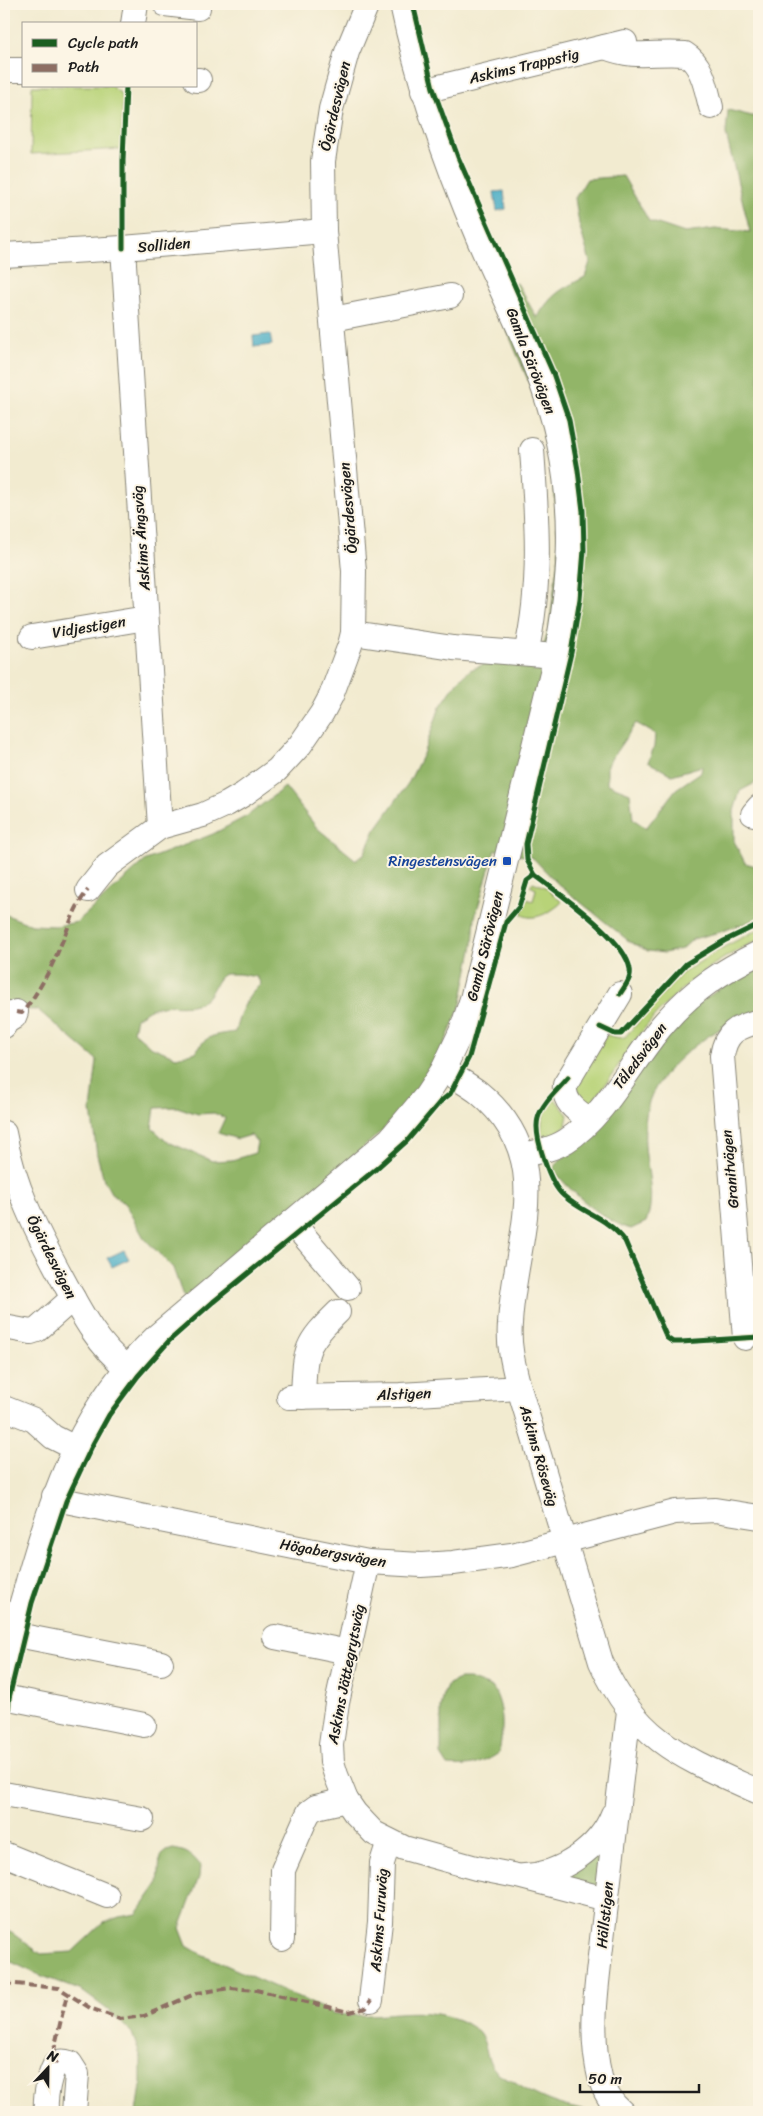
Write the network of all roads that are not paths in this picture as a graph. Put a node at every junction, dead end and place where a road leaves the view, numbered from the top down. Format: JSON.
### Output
{"nodes":[{"id":1,"x":136,"y":4,"type":"edge"},
{"id":2,"x":166,"y":4,"type":"edge"},
{"id":3,"x":367,"y":4,"type":"edge"},
{"id":4,"x":402,"y":4,"type":"edge"},
{"id":5,"x":198,"y":8,"type":"dead end"},
{"id":6,"x":134,"y":22,"type":"edge"},
{"id":7,"x":4,"y":70,"type":"edge"},
{"id":8,"x":22,"y":70,"type":"edge"},
{"id":9,"x":423,"y":91,"type":"junction"},
{"id":10,"x":711,"y":108,"type":"dead end"},
{"id":11,"x":324,"y":231,"type":"junction"},
{"id":12,"x":123,"y":248,"type":"junction"},
{"id":13,"x":4,"y":255,"type":"edge"},
{"id":14,"x":450,"y":296,"type":"dead end"},
{"id":15,"x":333,"y":319,"type":"junction"},
{"id":16,"x":532,"y":450,"type":"dead end"},
{"id":17,"x":146,"y":618,"type":"junction"},
{"id":18,"x":353,"y":633,"type":"junction"},
{"id":19,"x":32,"y":637,"type":"dead end"},
{"id":20,"x":526,"y":653,"type":"junction"},
{"id":21,"x":556,"y":656,"type":"junction"},
{"id":22,"x":160,"y":827,"type":"junction"},
{"id":23,"x":88,"y":890,"type":"dead end"},
{"id":24,"x":759,"y":952,"type":"edge"},
{"id":25,"x":620,"y":994,"type":"dead end"},
{"id":26,"x":759,"y":1021,"type":"edge"},
{"id":27,"x":443,"y":1070,"type":"junction"},
{"id":28,"x":590,"y":1120,"type":"junction"},
{"id":29,"x":4,"y":1133,"type":"edge"},
{"id":30,"x":522,"y":1155,"type":"junction"},
{"id":31,"x":292,"y":1222,"type":"junction"},
{"id":32,"x":348,"y":1288,"type":"dead end"},
{"id":33,"x":73,"y":1298,"type":"junction"},
{"id":34,"x":338,"y":1312,"type":"dead end"},
{"id":35,"x":4,"y":1327,"type":"edge"},
{"id":36,"x":745,"y":1338,"type":"dead end"},
{"id":37,"x":126,"y":1367,"type":"junction"},
{"id":38,"x":519,"y":1388,"type":"junction"},
{"id":39,"x":4,"y":1408,"type":"edge"},
{"id":40,"x":76,"y":1448,"type":"junction"},
{"id":41,"x":54,"y":1496,"type":"junction"},
{"id":42,"x":759,"y":1517,"type":"edge"},
{"id":43,"x":564,"y":1542,"type":"junction"},
{"id":44,"x":368,"y":1562,"type":"junction"},
{"id":45,"x":12,"y":1634,"type":"junction"},
{"id":46,"x":275,"y":1637,"type":"dead end"},
{"id":47,"x":348,"y":1652,"type":"junction"},
{"id":48,"x":161,"y":1663,"type":"dead end"},
{"id":49,"x":4,"y":1669,"type":"edge"},
{"id":50,"x":4,"y":1696,"type":"edge"},
{"id":51,"x":629,"y":1711,"type":"junction"},
{"id":52,"x":144,"y":1725,"type":"dead end"},
{"id":53,"x":759,"y":1792,"type":"edge"},
{"id":54,"x":4,"y":1794,"type":"edge"},
{"id":55,"x":346,"y":1800,"type":"junction"},
{"id":56,"x":618,"y":1804,"type":"junction"},
{"id":57,"x":142,"y":1820,"type":"dead end"},
{"id":58,"x":389,"y":1841,"type":"junction"},
{"id":59,"x":4,"y":1854,"type":"edge"},
{"id":60,"x":517,"y":1876,"type":"junction"},
{"id":61,"x":107,"y":1896,"type":"dead end"},
{"id":62,"x":606,"y":1899,"type":"junction"},
{"id":63,"x":282,"y":1939,"type":"dead end"},
{"id":64,"x":371,"y":2000,"type":"dead end"},
{"id":65,"x":47,"y":2112,"type":"edge"},
{"id":66,"x":74,"y":2112,"type":"edge"},
{"id":67,"x":622,"y":2112,"type":"edge"}],
"edges":[{"from":1,"to":6,"type":"street"},
{"from":2,"to":5,"type":"street"},
{"from":3,"to":11,"type":"street","name":"Ögärdesvägen"},
{"from":4,"to":9,"type":"street","name":"Gamla Särövägen"},
{"from":7,"to":8,"type":"street"},
{"from":9,"to":10,"type":"street","name":"Askims Trappstig"},
{"from":9,"to":21,"type":"street","name":"Gamla Särövägen"},
{"from":11,"to":12,"type":"street","name":"Solliden"},
{"from":11,"to":15,"type":"street","name":"Ögärdesvägen"},
{"from":12,"to":13,"type":"street","name":"Solliden"},
{"from":12,"to":17,"type":"street","name":"Askims Ängsväg"},
{"from":14,"to":15,"type":"street"},
{"from":15,"to":18,"type":"street","name":"Ögärdesvägen"},
{"from":16,"to":20,"type":"street"},
{"from":17,"to":19,"type":"street","name":"Vidjestigen"},
{"from":17,"to":22,"type":"street","name":"Askims Ängsväg"},
{"from":18,"to":20,"type":"street"},
{"from":18,"to":22,"type":"street","name":"Ögärdesvägen"},
{"from":20,"to":21,"type":"street"},
{"from":21,"to":27,"type":"street","name":"Gamla Särövägen"},
{"from":22,"to":23,"type":"street","name":"Ögärdesvägen"},
{"from":24,"to":28,"type":"street","name":"Tåledsvägen"},
{"from":25,"to":28,"type":"street"},
{"from":26,"to":36,"type":"street","name":"Granitvägen"},
{"from":27,"to":30,"type":"street","name":"Askims Röseväg"},
{"from":27,"to":31,"type":"street","name":"Gamla Särövägen"},
{"from":28,"to":30,"type":"street","name":"Tåledsvägen"},
{"from":29,"to":33,"type":"street","name":"Ögärdesvägen"},
{"from":30,"to":38,"type":"street","name":"Askims Röseväg"},
{"from":31,"to":32,"type":"street"},
{"from":31,"to":37,"type":"street","name":"Gamla Särövägen"},
{"from":33,"to":35,"type":"street"},
{"from":33,"to":37,"type":"street","name":"Ögärdesvägen"},
{"from":34,"to":38,"type":"street","name":"Alstigen"},
{"from":37,"to":40,"type":"street","name":"Gamla Särövägen"},
{"from":38,"to":43,"type":"street","name":"Askims Röseväg"},
{"from":39,"to":40,"type":"street"},
{"from":40,"to":41,"type":"street","name":"Gamla Särövägen"},
{"from":41,"to":44,"type":"street","name":"Högabergsvägen"},
{"from":41,"to":45,"type":"street","name":"Gamla Särövägen"},
{"from":42,"to":43,"type":"street","name":"Högabergsvägen"},
{"from":43,"to":44,"type":"street","name":"Högabergsvägen"},
{"from":43,"to":51,"type":"street","name":"Askims Röseväg"},
{"from":44,"to":47,"type":"street","name":"Askims Jättegrytsväg"},
{"from":45,"to":48,"type":"street"},
{"from":45,"to":49,"type":"street","name":"Gamla Särövägen"},
{"from":46,"to":47,"type":"street"},
{"from":47,"to":55,"type":"street","name":"Askims Jättegrytsväg"},
{"from":50,"to":52,"type":"street"},
{"from":51,"to":53,"type":"street","name":"Askims Röseväg"},
{"from":51,"to":56,"type":"street","name":"Hällstigen"},
{"from":54,"to":57,"type":"street"},
{"from":55,"to":58,"type":"street","name":"Askims Jättegrytsväg"},
{"from":55,"to":63,"type":"street"},
{"from":56,"to":60,"type":"street","name":"Askims Jättegrytsväg"},
{"from":56,"to":62,"type":"street","name":"Hällstigen"},
{"from":58,"to":60,"type":"street","name":"Askims Jättegrytsväg"},
{"from":58,"to":64,"type":"street","name":"Askims Furuväg"},
{"from":59,"to":61,"type":"street"},
{"from":60,"to":62,"type":"street","name":"Askims Jättegrytsväg"},
{"from":62,"to":67,"type":"street","name":"Hällstigen"},
{"from":65,"to":66,"type":"street"}]}
